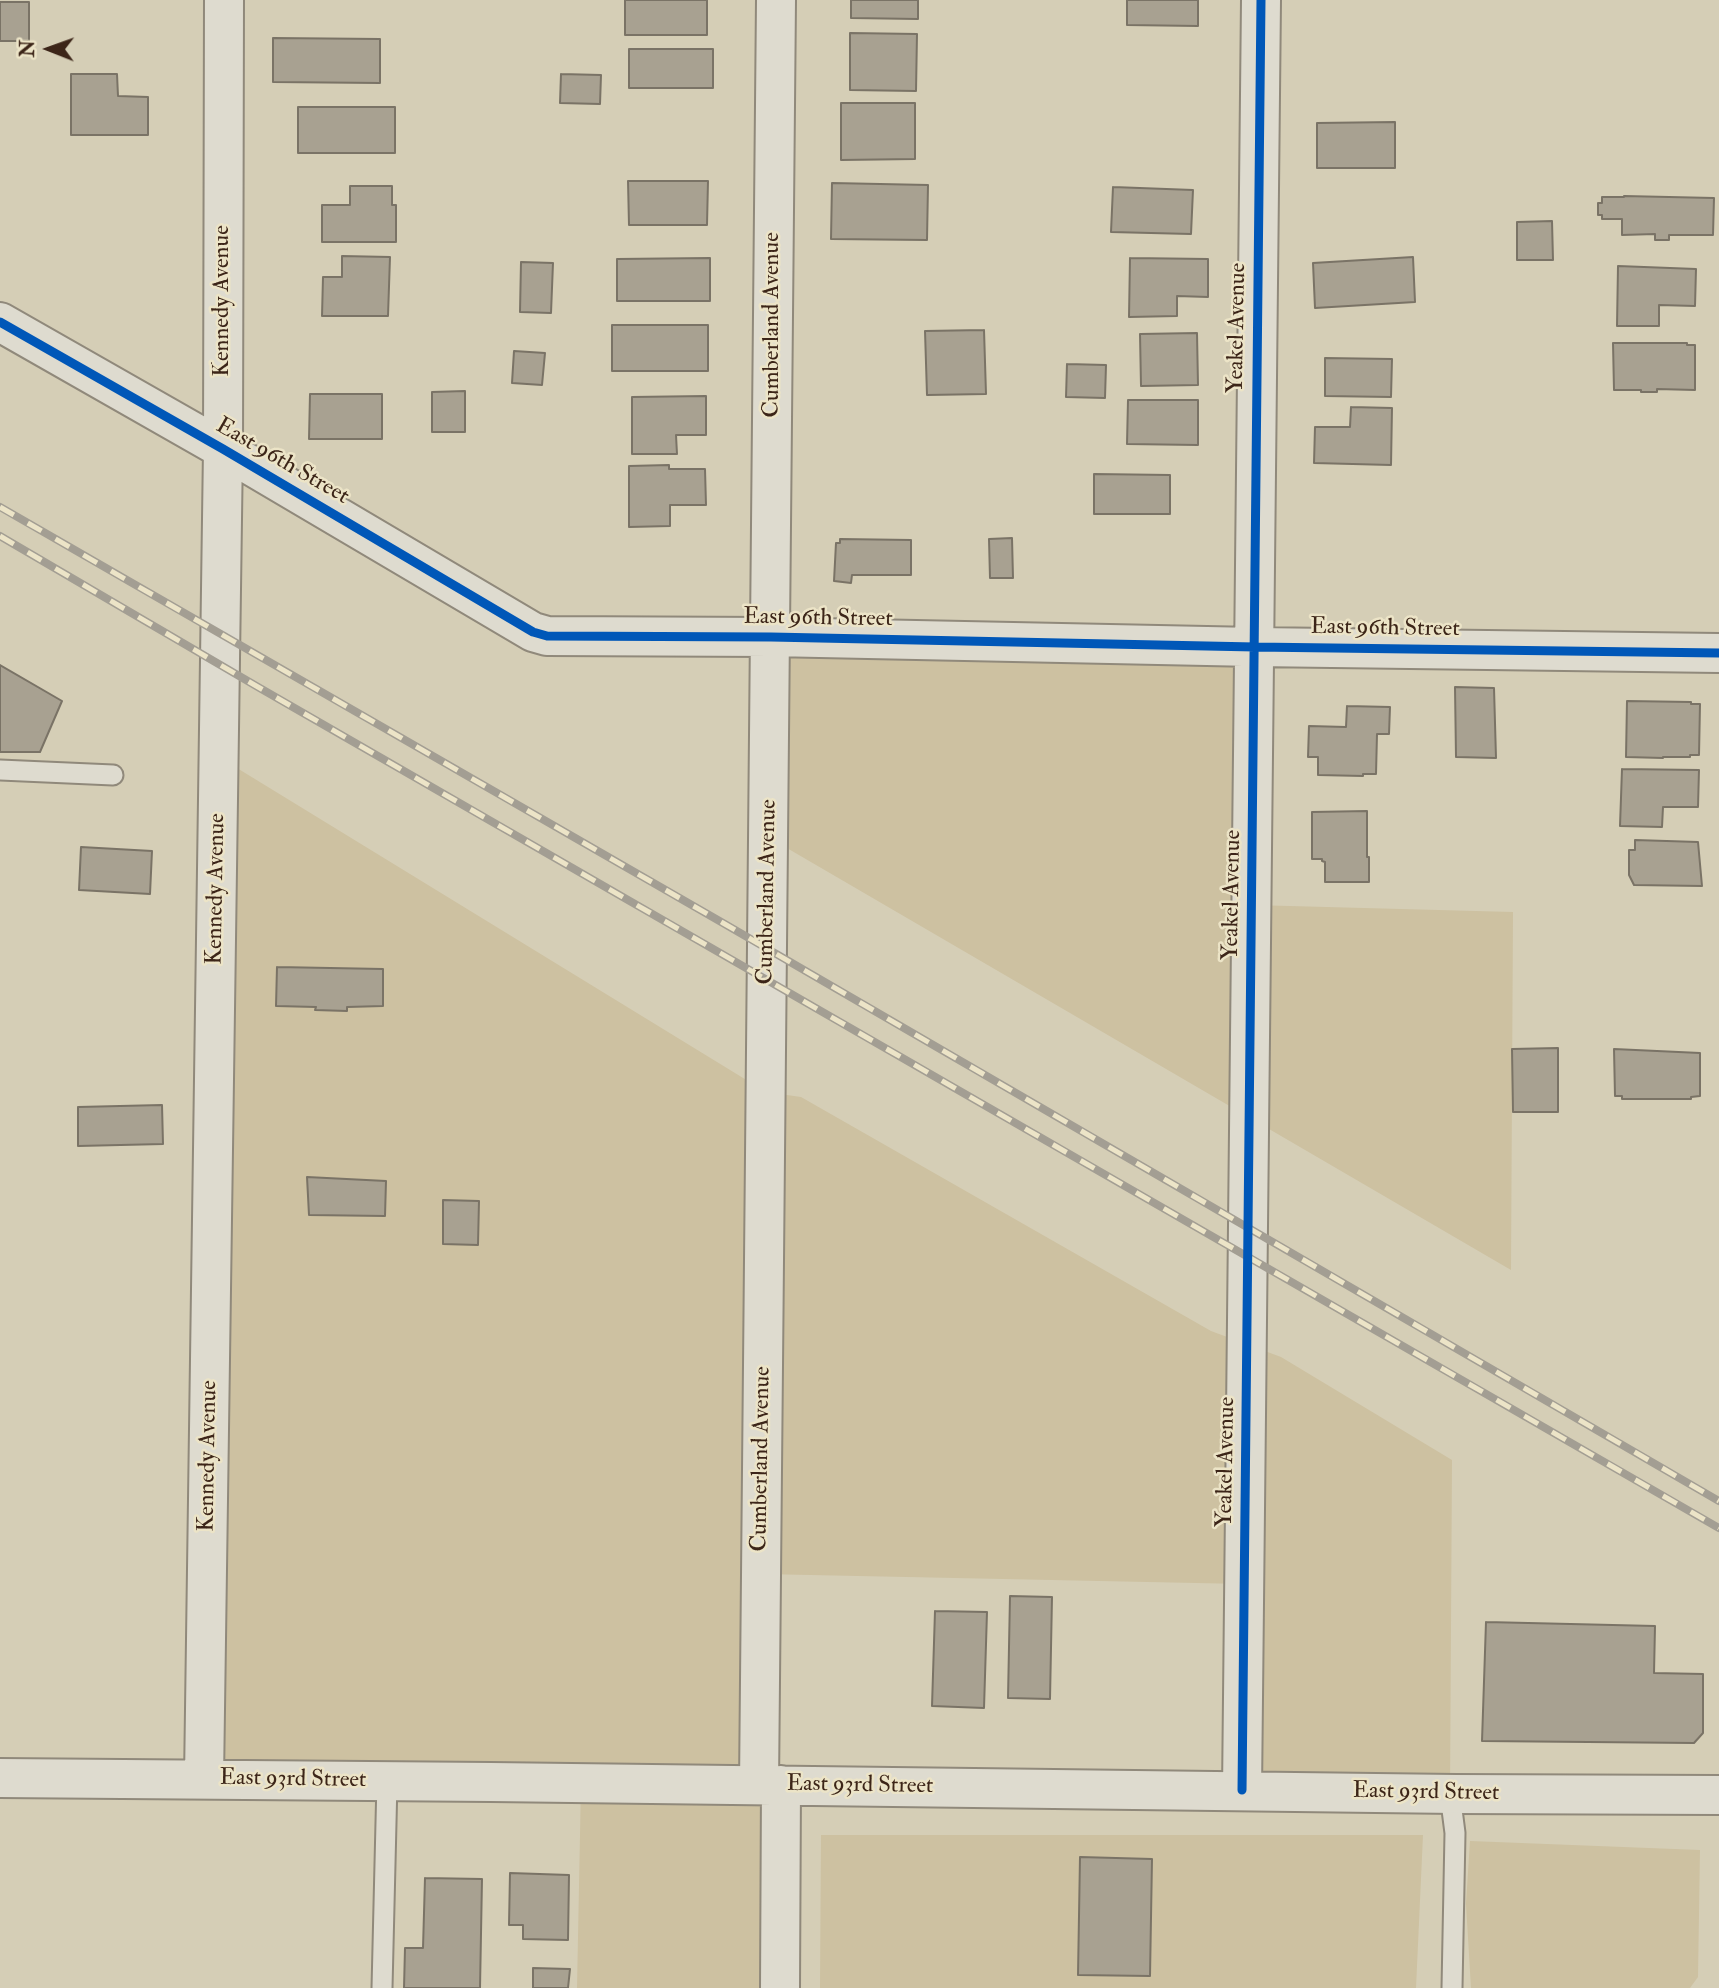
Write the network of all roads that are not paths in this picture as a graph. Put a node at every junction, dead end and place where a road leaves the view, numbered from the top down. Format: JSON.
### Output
{"nodes":[{"id":1,"x":224,"y":0,"type":"edge"},
{"id":2,"x":776,"y":0,"type":"edge"},
{"id":3,"x":1261,"y":0,"type":"edge"},
{"id":4,"x":0,"y":322,"type":"edge"},
{"id":5,"x":223,"y":449,"type":"junction"},
{"id":6,"x":771,"y":637,"type":"junction"},
{"id":7,"x":1255,"y":647,"type":"junction"},
{"id":8,"x":1719,"y":653,"type":"edge"},
{"id":9,"x":0,"y":770,"type":"edge"},
{"id":10,"x":113,"y":775,"type":"dead end"},
{"id":11,"x":0,"y":1777,"type":"edge"},
{"id":12,"x":204,"y":1779,"type":"junction"},
{"id":13,"x":387,"y":1781,"type":"junction"},
{"id":14,"x":770,"y":1785,"type":"junction"},
{"id":15,"x":1242,"y":1790,"type":"junction"},
{"id":16,"x":1450,"y":1794,"type":"junction"},
{"id":17,"x":1719,"y":1795,"type":"edge"},
{"id":18,"x":382,"y":1988,"type":"edge"},
{"id":19,"x":780,"y":1988,"type":"edge"},
{"id":20,"x":1452,"y":1988,"type":"edge"}],
"edges":[{"from":1,"to":5,"type":"street","name":"Kennedy Avenue"},
{"from":2,"to":6,"type":"street","name":"Cumberland Avenue"},
{"from":3,"to":7,"type":"street","name":"Yeakel Avenue"},
{"from":4,"to":5,"type":"street","name":"East 96th Street"},
{"from":5,"to":6,"type":"street","name":"East 96th Street"},
{"from":5,"to":12,"type":"street","name":"Kennedy Avenue"},
{"from":6,"to":7,"type":"street","name":"East 96th Street"},
{"from":6,"to":14,"type":"street","name":"Cumberland Avenue"},
{"from":7,"to":8,"type":"street","name":"East 96th Street"},
{"from":7,"to":15,"type":"street","name":"Yeakel Avenue"},
{"from":9,"to":10,"type":"lane"},
{"from":11,"to":12,"type":"street","name":"East 93rd Street"},
{"from":12,"to":13,"type":"street","name":"East 93rd Street"},
{"from":13,"to":14,"type":"street","name":"East 93rd Street"},
{"from":13,"to":18,"type":"lane"},
{"from":14,"to":15,"type":"street","name":"East 93rd Street"},
{"from":14,"to":19,"type":"street","name":"Cumberland Avenue"},
{"from":15,"to":16,"type":"street","name":"East 93rd Street"},
{"from":16,"to":17,"type":"street","name":"East 93rd Street"},
{"from":16,"to":20,"type":"lane"}]}
